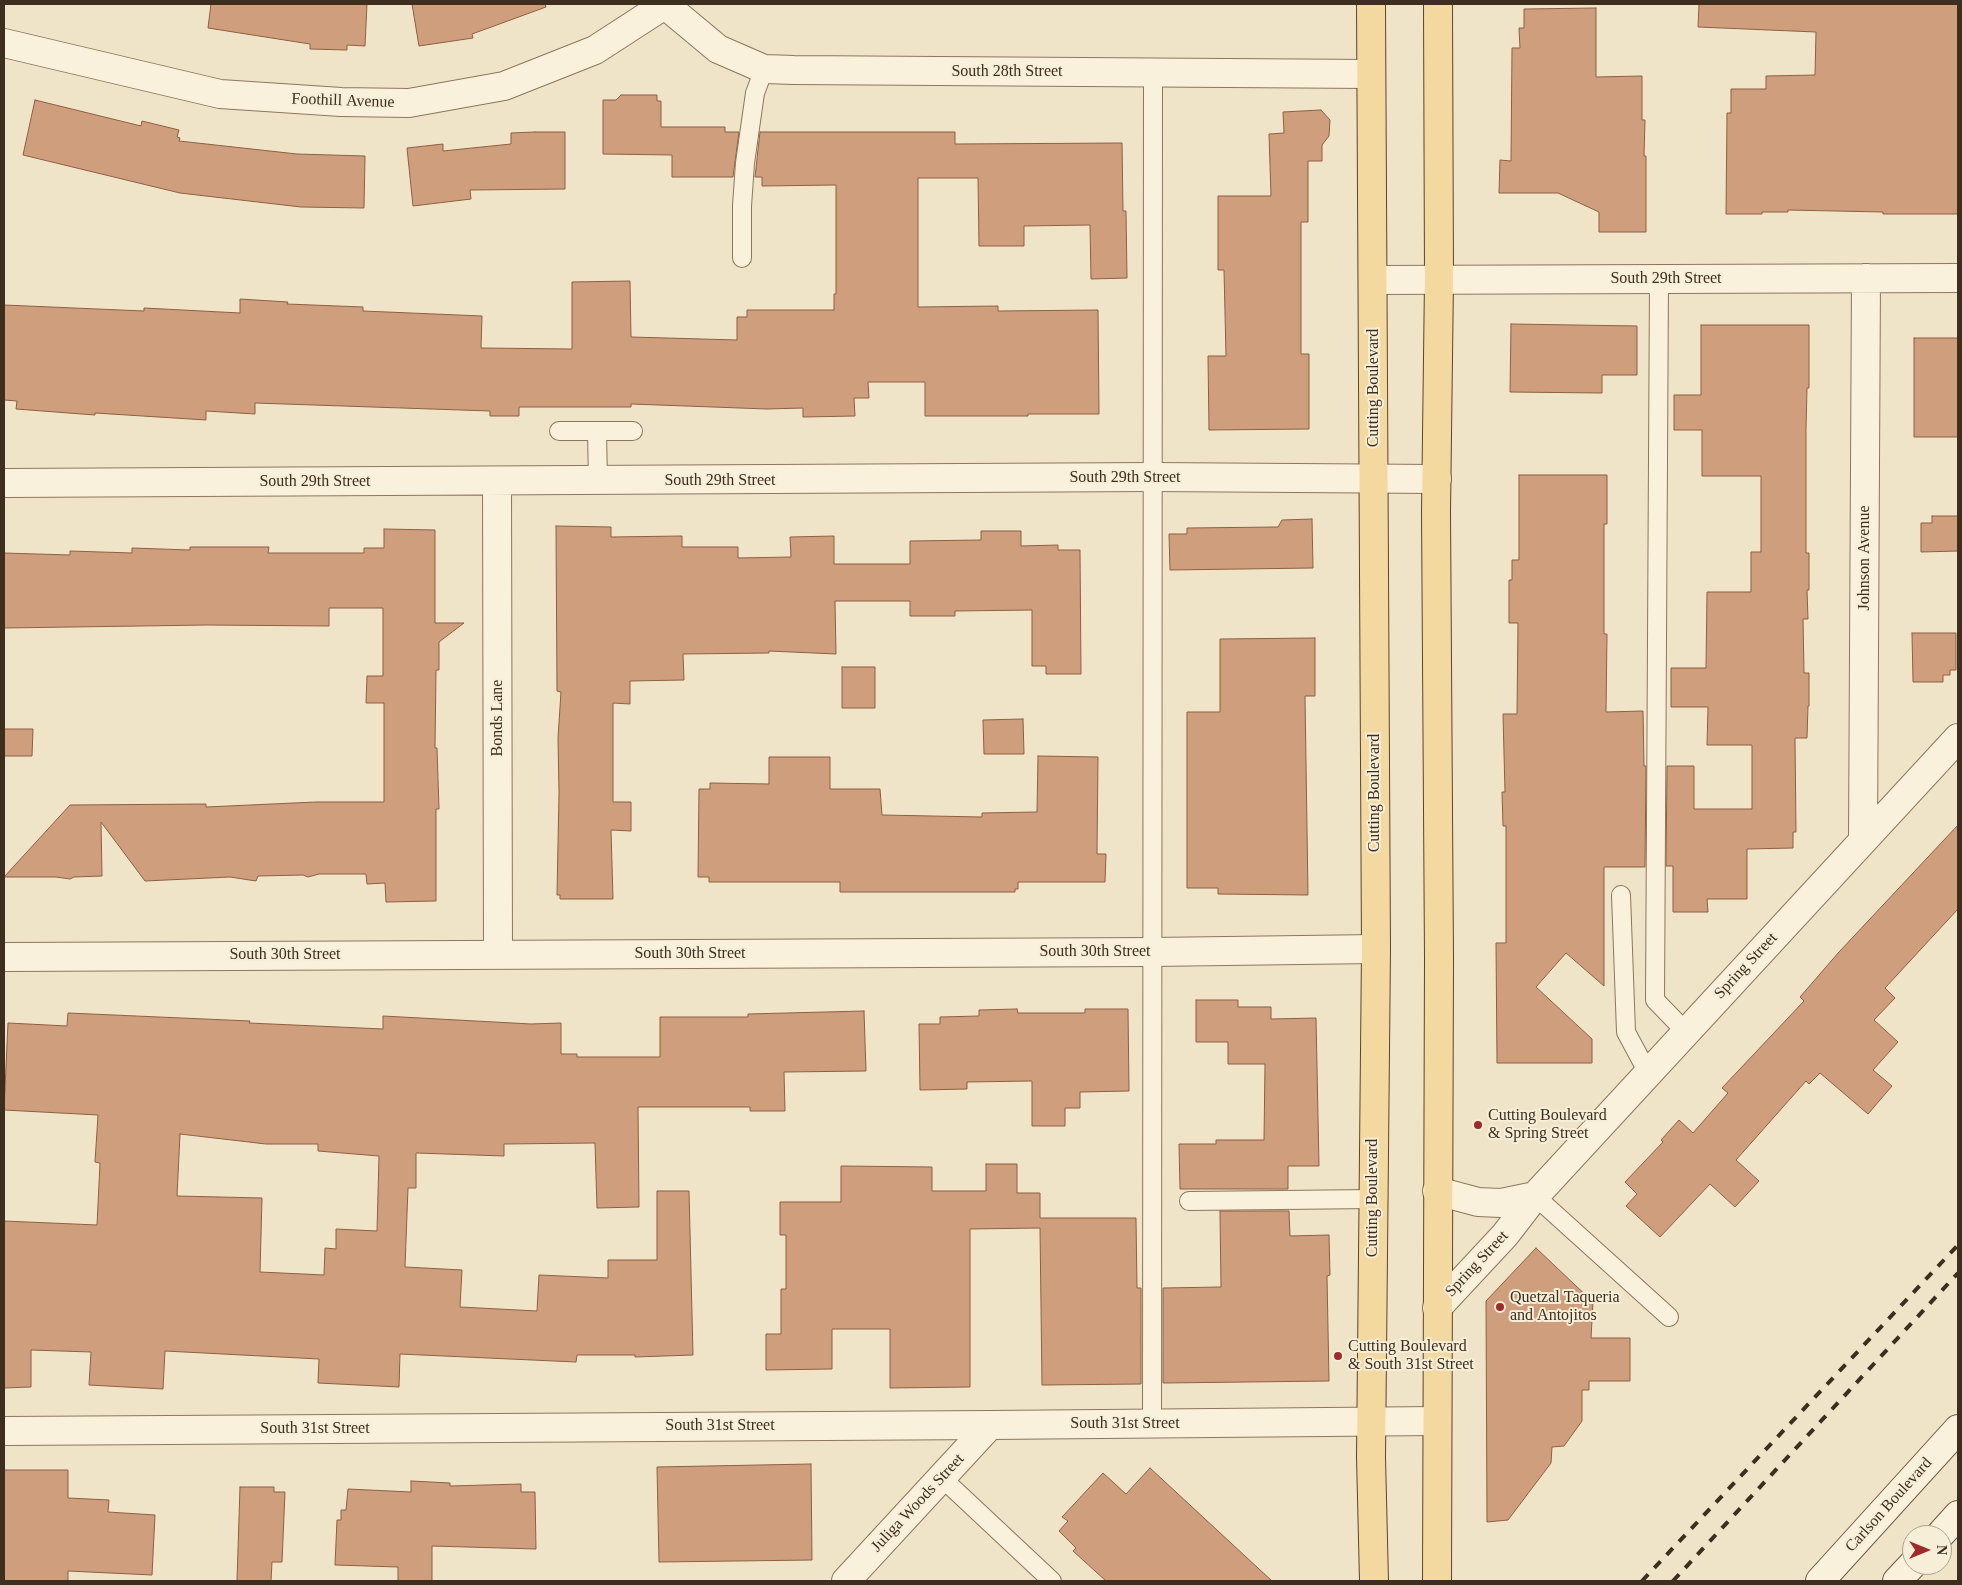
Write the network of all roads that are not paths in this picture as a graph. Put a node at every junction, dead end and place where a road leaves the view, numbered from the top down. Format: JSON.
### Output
{"nodes":[{"id":1,"x":665,"y":4,"type":"edge"},
{"id":2,"x":1371,"y":4,"type":"edge"},
{"id":3,"x":1438,"y":4,"type":"edge"},
{"id":4,"x":4,"y":42,"type":"edge"},
{"id":5,"x":764,"y":69,"type":"junction"},
{"id":6,"x":1153,"y":73,"type":"junction"},
{"id":7,"x":1371,"y":74,"type":"junction"},
{"id":8,"x":742,"y":258,"type":"dead end"},
{"id":9,"x":1866,"y":278,"type":"junction"},
{"id":10,"x":1958,"y":278,"type":"edge"},
{"id":11,"x":1658,"y":279,"type":"junction"},
{"id":12,"x":1373,"y":280,"type":"junction"},
{"id":13,"x":1438,"y":280,"type":"junction"},
{"id":14,"x":559,"y":431,"type":"dead end"},
{"id":15,"x":597,"y":431,"type":"junction"},
{"id":16,"x":633,"y":431,"type":"dead end"},
{"id":17,"x":1153,"y":478,"type":"junction"},
{"id":18,"x":1375,"y":478,"type":"junction"},
{"id":19,"x":1437,"y":479,"type":"junction"},
{"id":20,"x":497,"y":482,"type":"junction"},
{"id":21,"x":598,"y":482,"type":"junction"},
{"id":22,"x":4,"y":483,"type":"edge"},
{"id":23,"x":1958,"y":738,"type":"edge"},
{"id":24,"x":1863,"y":839,"type":"junction"},
{"id":25,"x":1621,"y":895,"type":"dead end"},
{"id":26,"x":1376,"y":949,"type":"junction"},
{"id":27,"x":1152,"y":952,"type":"junction"},
{"id":28,"x":498,"y":954,"type":"junction"},
{"id":29,"x":4,"y":957,"type":"edge"},
{"id":30,"x":1686,"y":1032,"type":"junction"},
{"id":31,"x":1648,"y":1073,"type":"junction"},
{"id":32,"x":1437,"y":1191,"type":"junction"},
{"id":33,"x":1535,"y":1196,"type":"junction"},
{"id":34,"x":1373,"y":1199,"type":"junction"},
{"id":35,"x":1189,"y":1201,"type":"dead end"},
{"id":36,"x":1437,"y":1308,"type":"junction"},
{"id":37,"x":1670,"y":1316,"type":"dead end"},
{"id":38,"x":1372,"y":1422,"type":"junction"},
{"id":39,"x":1437,"y":1422,"type":"junction"},
{"id":40,"x":1152,"y":1423,"type":"junction"},
{"id":41,"x":990,"y":1425,"type":"junction"},
{"id":42,"x":1958,"y":1429,"type":"edge"},
{"id":43,"x":4,"y":1430,"type":"edge"},
{"id":44,"x":941,"y":1477,"type":"junction"},
{"id":45,"x":846,"y":1581,"type":"edge"},
{"id":46,"x":1052,"y":1581,"type":"edge"},
{"id":47,"x":1374,"y":1581,"type":"edge"},
{"id":48,"x":1436,"y":1581,"type":"edge"},
{"id":49,"x":1820,"y":1581,"type":"edge"}],
"edges":[{"from":1,"to":4,"type":"street","name":"Foothill Avenue"},
{"from":1,"to":5,"type":"street","name":"South 28th Street"},
{"from":2,"to":7,"type":"main road","name":"Cutting Boulevard"},
{"from":3,"to":13,"type":"main road"},
{"from":5,"to":6,"type":"street","name":"South 28th Street"},
{"from":5,"to":8,"type":"lane"},
{"from":6,"to":7,"type":"street","name":"South 28th Street"},
{"from":6,"to":17,"type":"lane"},
{"from":7,"to":12,"type":"main road","name":"Cutting Boulevard"},
{"from":9,"to":10,"type":"street","name":"South 29th Street"},
{"from":9,"to":11,"type":"street","name":"South 29th Street"},
{"from":9,"to":24,"type":"street","name":"Johnson Avenue"},
{"from":11,"to":13,"type":"street","name":"South 29th Street"},
{"from":11,"to":30,"type":"lane"},
{"from":12,"to":13,"type":"street","name":"South 29th Street"},
{"from":12,"to":18,"type":"main road","name":"Cutting Boulevard"},
{"from":13,"to":19,"type":"main road"},
{"from":14,"to":15,"type":"lane"},
{"from":15,"to":16,"type":"lane"},
{"from":15,"to":21,"type":"lane"},
{"from":17,"to":18,"type":"street","name":"South 29th Street"},
{"from":17,"to":21,"type":"street","name":"South 29th Street"},
{"from":17,"to":27,"type":"lane"},
{"from":18,"to":19,"type":"street","name":"South 29th Street"},
{"from":18,"to":26,"type":"main road","name":"Cutting Boulevard"},
{"from":19,"to":32,"type":"main road"},
{"from":20,"to":21,"type":"street","name":"South 29th Street"},
{"from":20,"to":22,"type":"street","name":"South 29th Street"},
{"from":20,"to":28,"type":"street","name":"Bonds Lane"},
{"from":23,"to":24,"type":"street","name":"Spring Street"},
{"from":24,"to":30,"type":"street","name":"Spring Street"},
{"from":25,"to":31,"type":"lane"},
{"from":26,"to":27,"type":"street","name":"South 30th Street"},
{"from":26,"to":34,"type":"main road","name":"Cutting Boulevard"},
{"from":27,"to":28,"type":"street","name":"South 30th Street"},
{"from":27,"to":40,"type":"lane"},
{"from":28,"to":29,"type":"street","name":"South 30th Street"},
{"from":30,"to":31,"type":"street","name":"Spring Street"},
{"from":31,"to":33,"type":"street","name":"Spring Street"},
{"from":32,"to":33,"type":"street","name":"Spring Street"},
{"from":32,"to":36,"type":"main road"},
{"from":33,"to":36,"type":"street","name":"Spring Street"},
{"from":33,"to":37,"type":"lane"},
{"from":34,"to":35,"type":"lane"},
{"from":34,"to":38,"type":"main road","name":"Cutting Boulevard"},
{"from":36,"to":39,"type":"main road"},
{"from":38,"to":39,"type":"street","name":"South 31st Street"},
{"from":38,"to":40,"type":"street","name":"South 31st Street"},
{"from":38,"to":47,"type":"main road","name":"Cutting Boulevard"},
{"from":39,"to":48,"type":"main road"},
{"from":40,"to":41,"type":"street","name":"South 31st Street"},
{"from":41,"to":43,"type":"street","name":"South 31st Street"},
{"from":41,"to":44,"type":"street","name":"Juliga Woods Street"},
{"from":42,"to":49,"type":"street","name":"Carlson Boulevard"},
{"from":44,"to":45,"type":"street","name":"Juliga Woods Street"},
{"from":44,"to":46,"type":"lane"}]}
